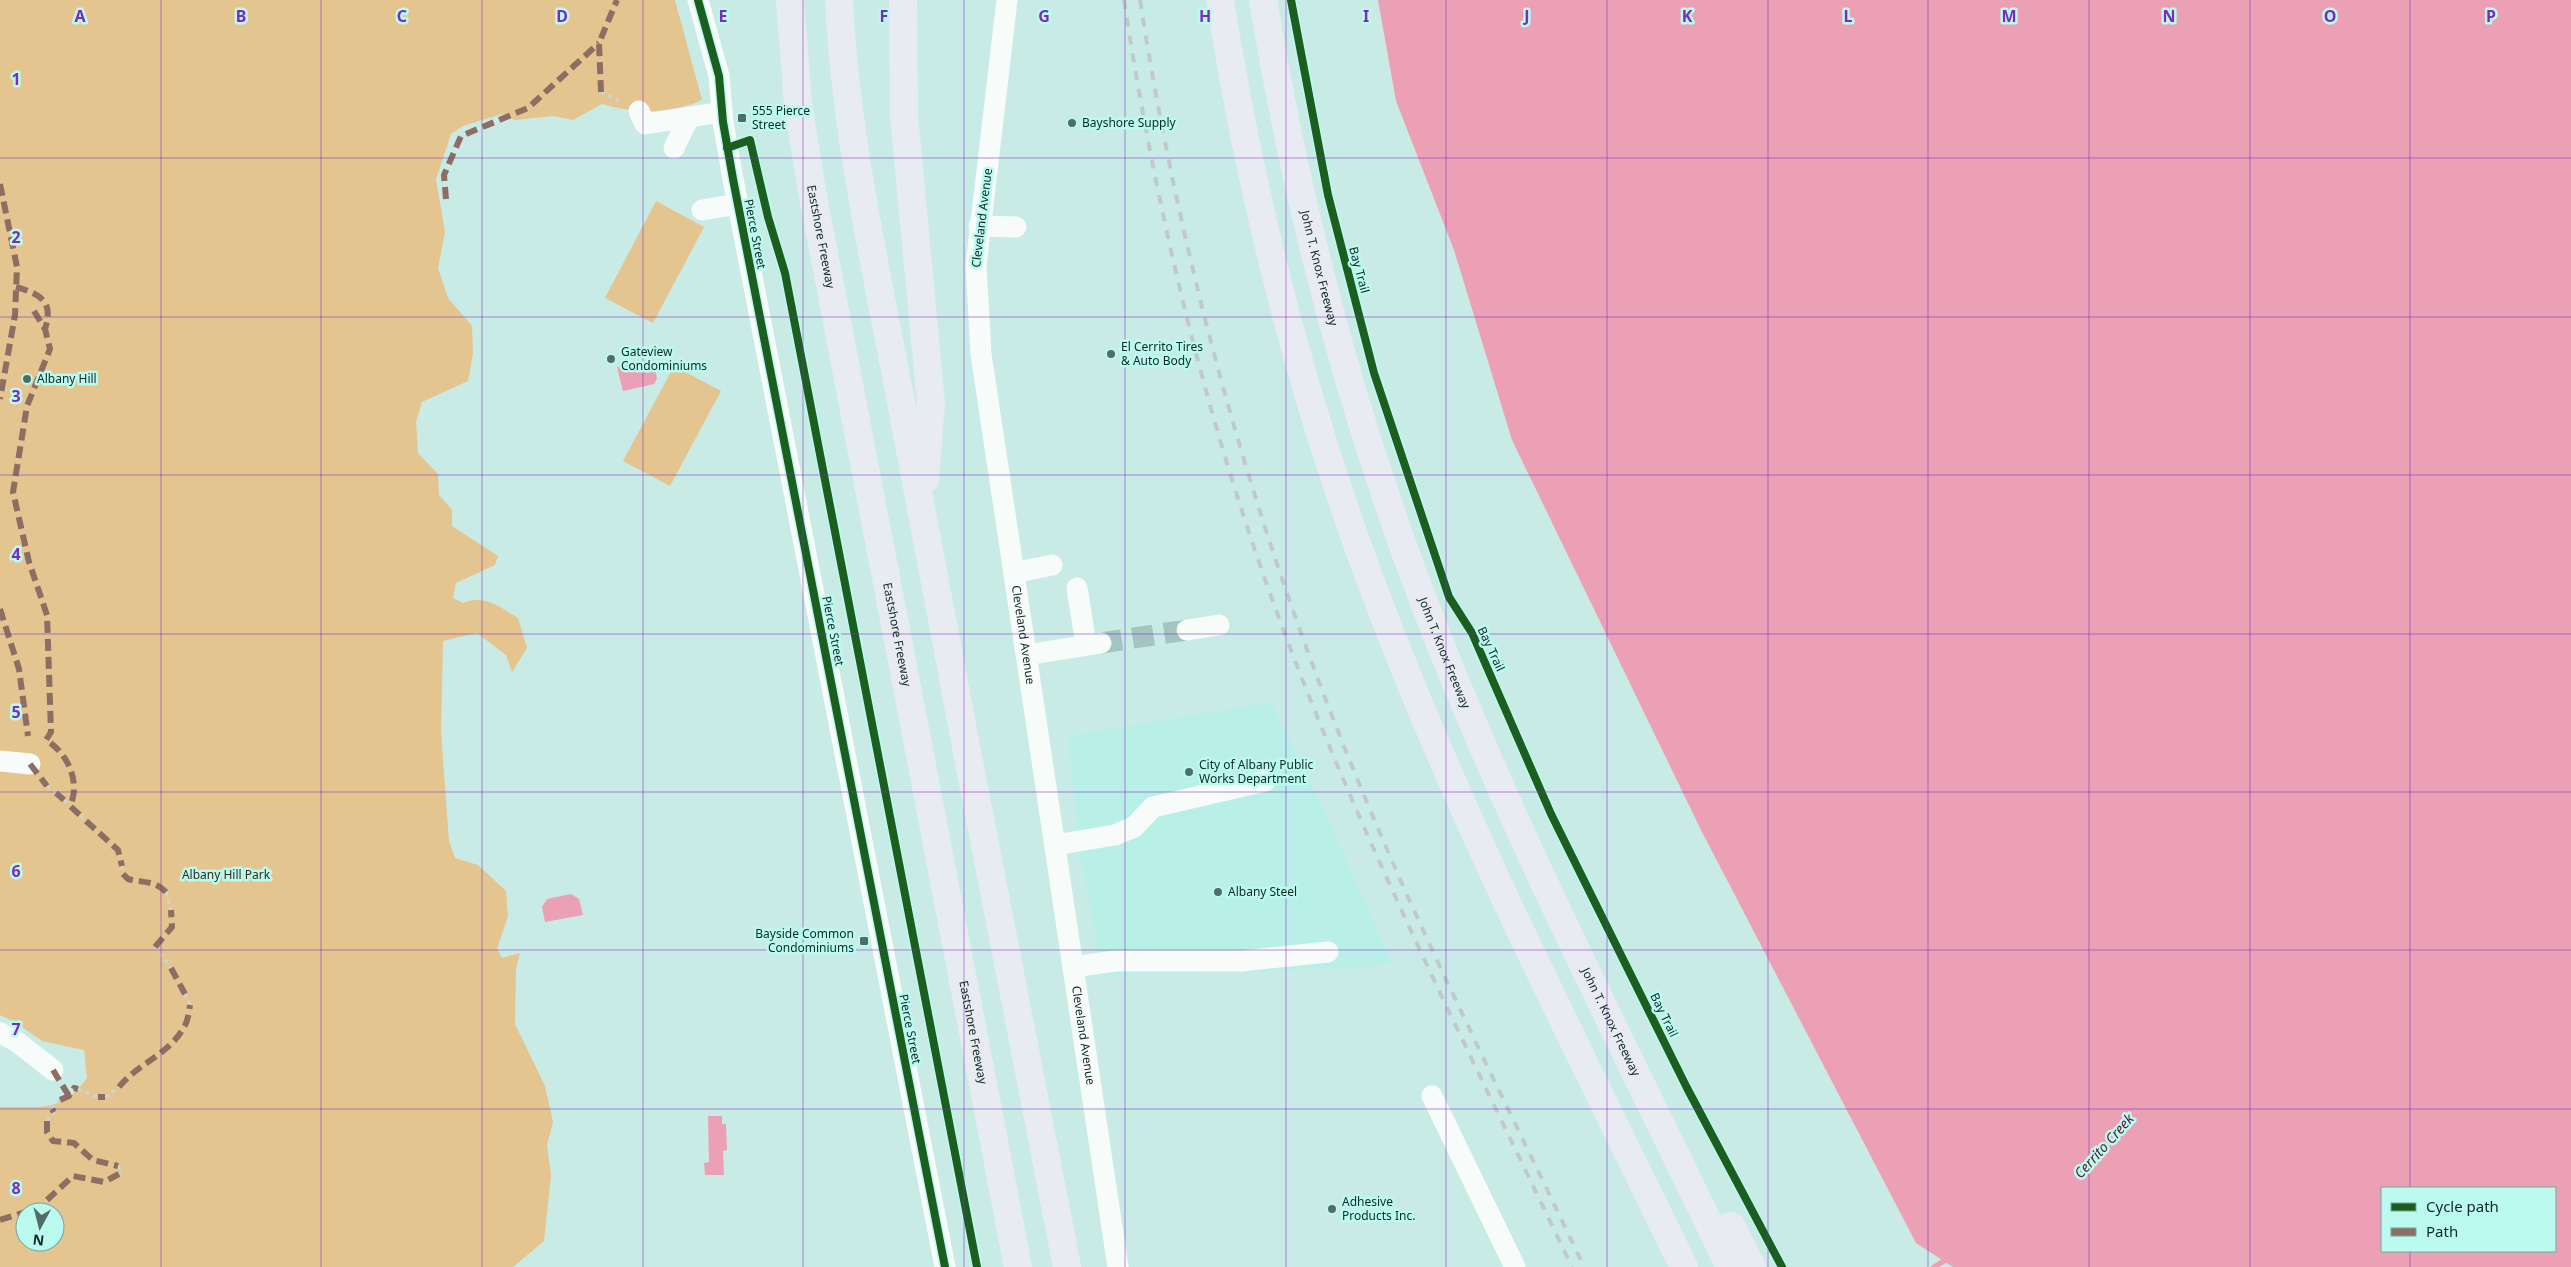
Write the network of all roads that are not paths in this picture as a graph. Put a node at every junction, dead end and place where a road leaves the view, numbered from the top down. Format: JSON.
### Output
{"nodes":[{"id":1,"x":698,"y":0,"type":"edge"},
{"id":2,"x":790,"y":0,"type":"edge"},
{"id":3,"x":839,"y":0,"type":"edge"},
{"id":4,"x":903,"y":0,"type":"edge"},
{"id":5,"x":1008,"y":0,"type":"edge"},
{"id":6,"x":1220,"y":0,"type":"edge"},
{"id":7,"x":1263,"y":0,"type":"edge"},
{"id":8,"x":640,"y":111,"type":"dead end"},
{"id":9,"x":722,"y":112,"type":"junction"},
{"id":10,"x":688,"y":117,"type":"junction"},
{"id":11,"x":674,"y":148,"type":"dead end"},
{"id":12,"x":738,"y":204,"type":"junction"},
{"id":13,"x":702,"y":210,"type":"dead end"},
{"id":14,"x":979,"y":226,"type":"junction"},
{"id":15,"x":1016,"y":227,"type":"dead end"},
{"id":16,"x":922,"y":513,"type":"junction"},
{"id":17,"x":1052,"y":564,"type":"dead end"},
{"id":18,"x":1014,"y":573,"type":"junction"},
{"id":19,"x":1077,"y":588,"type":"dead end"},
{"id":20,"x":1219,"y":625,"type":"dead end"},
{"id":21,"x":1187,"y":630,"type":"tunnel mouth"},
{"id":22,"x":1026,"y":655,"type":"junction"},
{"id":23,"x":0,"y":761,"type":"edge"},
{"id":24,"x":30,"y":764,"type":"dead end"},
{"id":25,"x":1265,"y":781,"type":"dead end"},
{"id":26,"x":1055,"y":845,"type":"junction"},
{"id":27,"x":1328,"y":952,"type":"dead end"},
{"id":28,"x":1073,"y":967,"type":"junction"},
{"id":29,"x":0,"y":1033,"type":"edge"},
{"id":30,"x":53,"y":1070,"type":"dead end"},
{"id":31,"x":1432,"y":1096,"type":"dead end"},
{"id":32,"x":1677,"y":1156,"type":"junction"},
{"id":33,"x":945,"y":1267,"type":"edge"},
{"id":34,"x":1018,"y":1267,"type":"edge"},
{"id":35,"x":1067,"y":1267,"type":"edge"},
{"id":36,"x":1118,"y":1267,"type":"edge"},
{"id":37,"x":1515,"y":1267,"type":"edge"},
{"id":38,"x":1684,"y":1267,"type":"edge"},
{"id":39,"x":1730,"y":1267,"type":"edge"},
{"id":40,"x":1752,"y":1267,"type":"edge"}],
"edges":[{"from":1,"to":9,"type":"street","name":"Pierce Street"},
{"from":2,"to":34,"type":"highway","name":"Eastshore Freeway"},
{"from":3,"to":16,"type":"highway"},
{"from":4,"to":16,"type":"highway"},
{"from":5,"to":14,"type":"street","name":"Cleveland Avenue"},
{"from":6,"to":38,"type":"highway"},
{"from":7,"to":32,"type":"highway","name":"John T. Knox Freeway"},
{"from":8,"to":10,"type":"street"},
{"from":9,"to":10,"type":"street"},
{"from":9,"to":12,"type":"street","name":"Pierce Street"},
{"from":10,"to":11,"type":"street"},
{"from":12,"to":13,"type":"street"},
{"from":12,"to":33,"type":"street","name":"Pierce Street"},
{"from":14,"to":15,"type":"street"},
{"from":14,"to":18,"type":"street","name":"Cleveland Avenue"},
{"from":16,"to":35,"type":"highway"},
{"from":17,"to":18,"type":"street"},
{"from":18,"to":22,"type":"street","name":"Cleveland Avenue"},
{"from":19,"to":22,"type":"street"},
{"from":20,"to":21,"type":"street"},
{"from":22,"to":26,"type":"street","name":"Cleveland Avenue"},
{"from":23,"to":24,"type":"street"},
{"from":25,"to":26,"type":"street"},
{"from":26,"to":28,"type":"street","name":"Cleveland Avenue"},
{"from":27,"to":28,"type":"street"},
{"from":28,"to":36,"type":"street","name":"Cleveland Avenue"},
{"from":29,"to":30,"type":"street"},
{"from":31,"to":37,"type":"street"},
{"from":32,"to":39,"type":"highway","name":"John T. Knox Freeway"},
{"from":32,"to":40,"type":"highway"}]}
